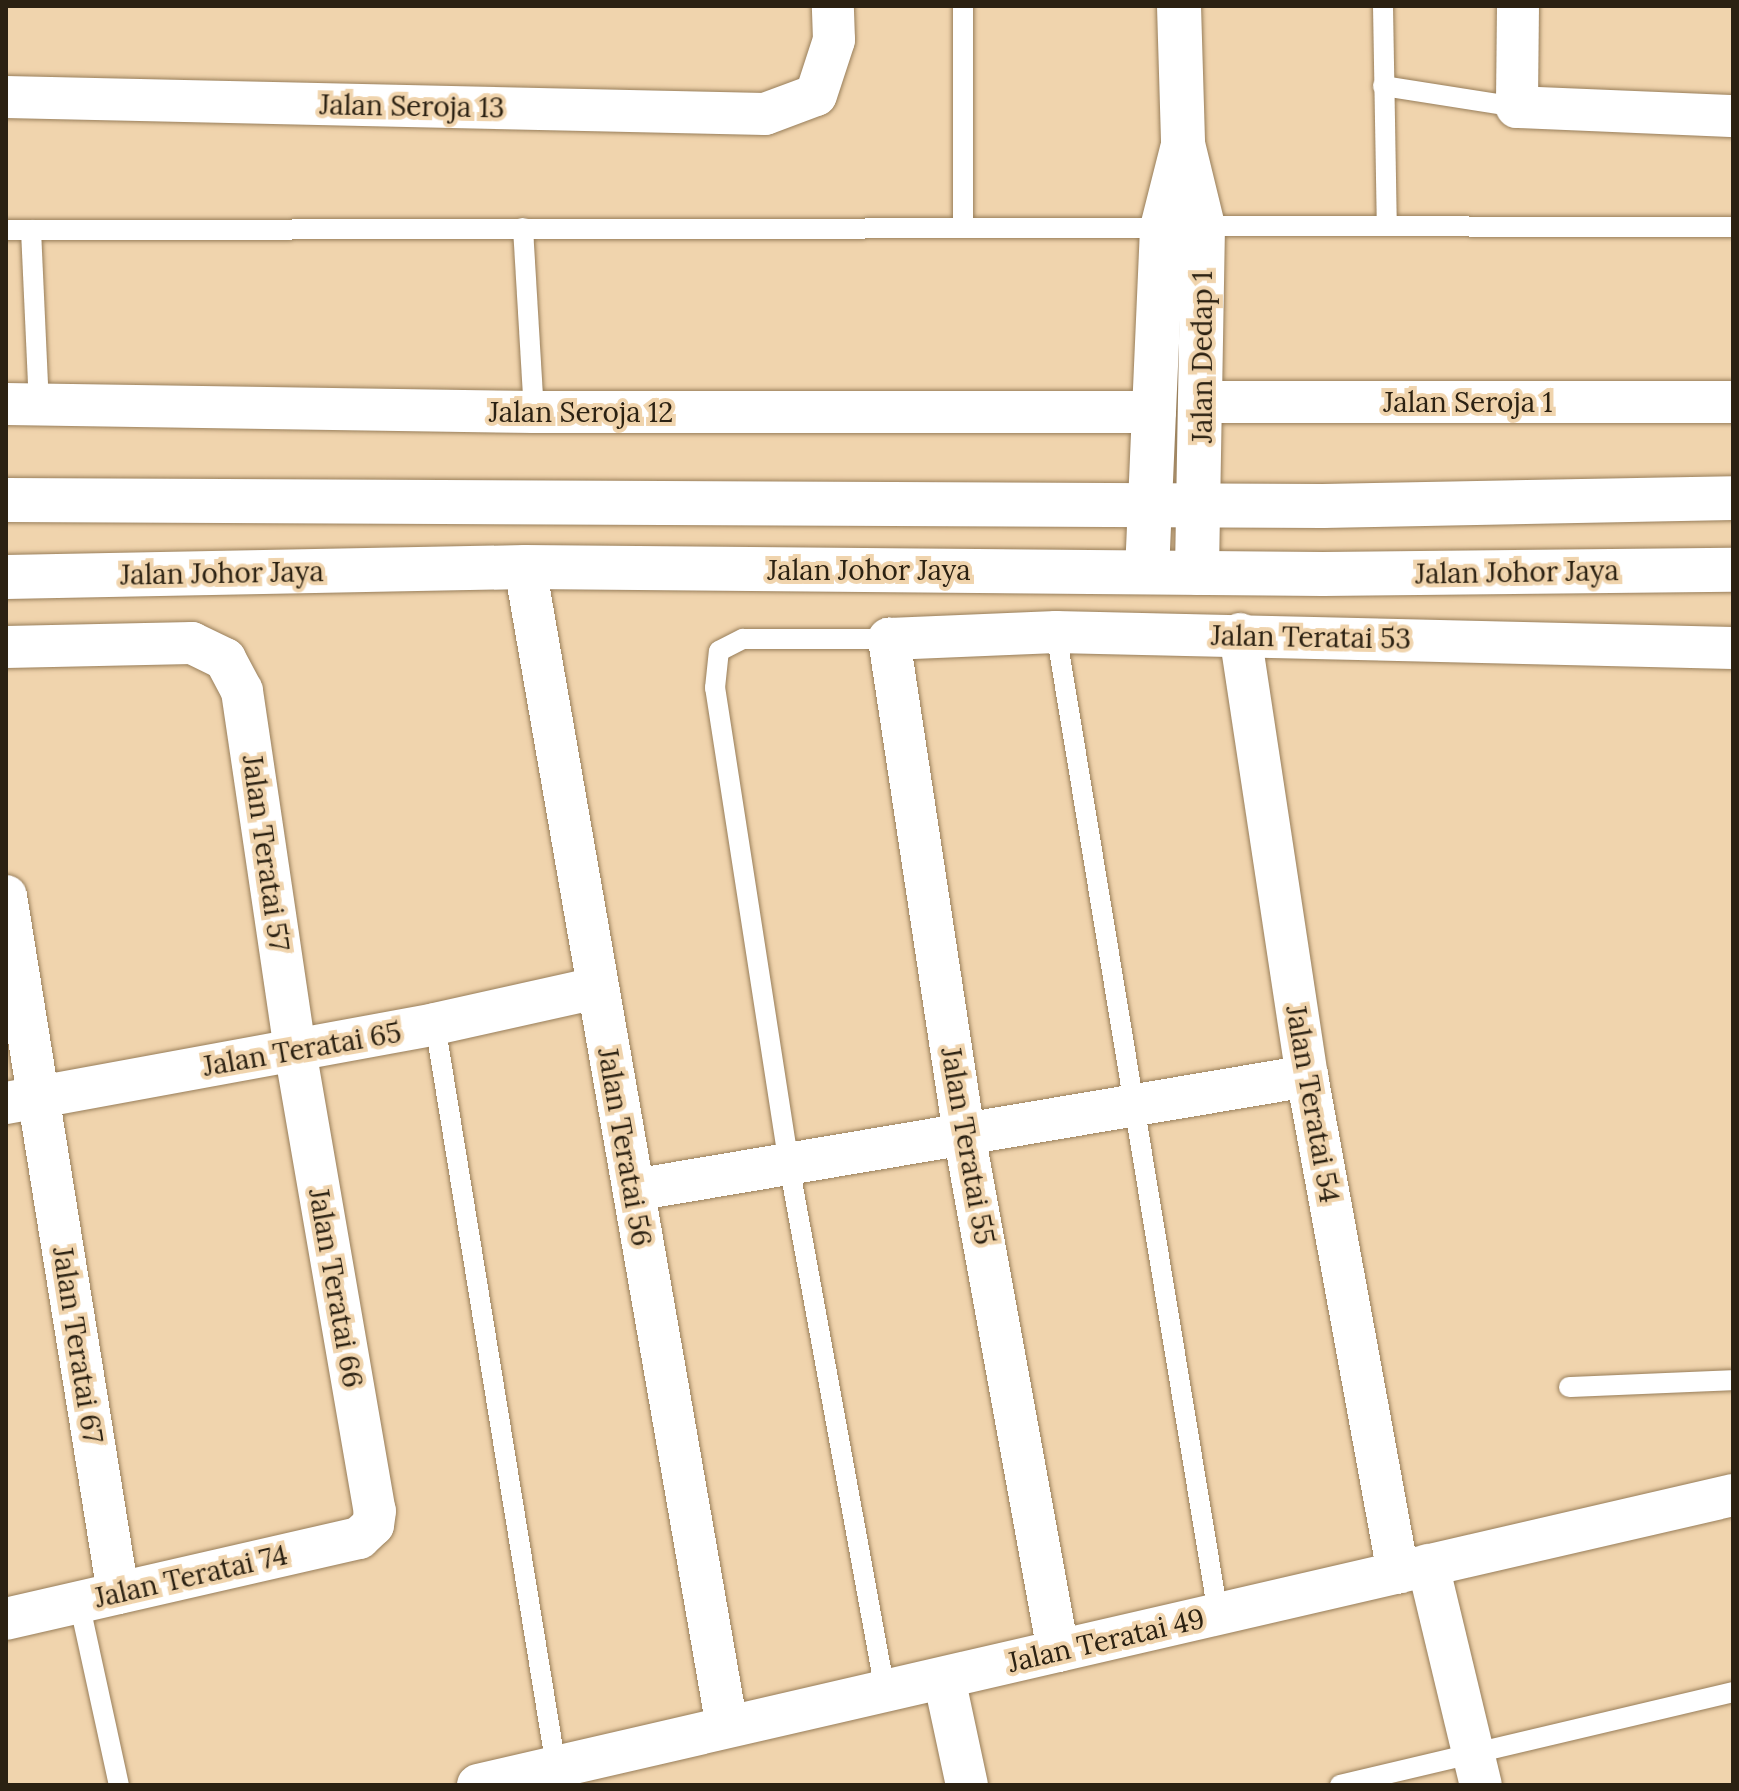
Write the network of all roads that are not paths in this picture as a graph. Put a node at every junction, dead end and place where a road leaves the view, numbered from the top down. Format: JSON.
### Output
{"nodes":[{"id":1,"x":833,"y":6,"type":"edge"},
{"id":2,"x":963,"y":6,"type":"edge"},
{"id":3,"x":1179,"y":6,"type":"edge"},
{"id":4,"x":1383,"y":6,"type":"edge"},
{"id":5,"x":1518,"y":6,"type":"edge"},
{"id":6,"x":1383,"y":86,"type":"junction"},
{"id":7,"x":6,"y":97,"type":"edge"},
{"id":8,"x":1517,"y":107,"type":"junction"},
{"id":9,"x":1733,"y":116,"type":"edge"},
{"id":10,"x":1387,"y":225,"type":"junction"},
{"id":11,"x":963,"y":226,"type":"junction"},
{"id":12,"x":1183,"y":227,"type":"junction"},
{"id":13,"x":1733,"y":227,"type":"edge"},
{"id":14,"x":523,"y":228,"type":"junction"},
{"id":15,"x":6,"y":230,"type":"edge"},
{"id":16,"x":31,"y":230,"type":"junction"},
{"id":17,"x":1203,"y":402,"type":"junction"},
{"id":18,"x":1733,"y":402,"type":"edge"},
{"id":19,"x":22,"y":405,"type":"edge"},
{"id":20,"x":534,"y":412,"type":"junction"},
{"id":21,"x":1155,"y":412,"type":"junction"},
{"id":22,"x":1733,"y":498,"type":"edge"},
{"id":23,"x":6,"y":500,"type":"edge"},
{"id":24,"x":1152,"y":505,"type":"junction"},
{"id":25,"x":1200,"y":505,"type":"junction"},
{"id":26,"x":525,"y":567,"type":"junction"},
{"id":27,"x":1733,"y":570,"type":"edge"},
{"id":28,"x":1147,"y":572,"type":"junction"},
{"id":29,"x":1197,"y":573,"type":"junction"},
{"id":30,"x":6,"y":577,"type":"edge"},
{"id":31,"x":1056,"y":632,"type":"junction"},
{"id":32,"x":1240,"y":634,"type":"junction"},
{"id":33,"x":889,"y":639,"type":"junction"},
{"id":34,"x":6,"y":647,"type":"edge"},
{"id":35,"x":1733,"y":648,"type":"edge"},
{"id":36,"x":6,"y":896,"type":"edge"},
{"id":37,"x":596,"y":988,"type":"junction"},
{"id":38,"x":435,"y":1024,"type":"junction"},
{"id":39,"x":295,"y":1050,"type":"junction"},
{"id":40,"x":1307,"y":1076,"type":"junction"},
{"id":41,"x":22,"y":1100,"type":"edge"},
{"id":42,"x":1130,"y":1106,"type":"junction"},
{"id":43,"x":964,"y":1134,"type":"junction"},
{"id":44,"x":789,"y":1165,"type":"junction"},
{"id":45,"x":634,"y":1190,"type":"junction"},
{"id":46,"x":1733,"y":1380,"type":"edge"},
{"id":47,"x":1569,"y":1387,"type":"dead end"},
{"id":48,"x":1733,"y":1495,"type":"edge"},
{"id":49,"x":373,"y":1525,"type":"joint"},
{"id":50,"x":1413,"y":1569,"type":"junction"},
{"id":51,"x":99,"y":1598,"type":"junction"},
{"id":52,"x":1218,"y":1614,"type":"junction"},
{"id":53,"x":6,"y":1619,"type":"edge"},
{"id":54,"x":1058,"y":1651,"type":"junction"},
{"id":55,"x":944,"y":1678,"type":"junction"},
{"id":56,"x":885,"y":1691,"type":"junction"},
{"id":57,"x":1733,"y":1692,"type":"edge"},
{"id":58,"x":727,"y":1727,"type":"junction"},
{"id":59,"x":556,"y":1767,"type":"junction"},
{"id":60,"x":1478,"y":1770,"type":"edge"},
{"id":61,"x":119,"y":1785,"type":"edge"},
{"id":62,"x":478,"y":1785,"type":"edge"},
{"id":63,"x":967,"y":1785,"type":"edge"},
{"id":64,"x":1340,"y":1785,"type":"edge"}],
"edges":[{"from":1,"to":7,"type":"street","name":"Jalan Seroja 13"},
{"from":2,"to":11,"type":"lane"},
{"from":3,"to":12,"type":"main road","name":"Jalan Dedap 1"},
{"from":4,"to":6,"type":"lane"},
{"from":5,"to":8,"type":"street"},
{"from":6,"to":8,"type":"lane"},
{"from":6,"to":10,"type":"lane"},
{"from":8,"to":9,"type":"street"},
{"from":10,"to":12,"type":"lane"},
{"from":10,"to":13,"type":"lane"},
{"from":11,"to":12,"type":"lane"},
{"from":11,"to":14,"type":"lane"},
{"from":12,"to":17,"type":"main road","name":"Jalan Dedap 1"},
{"from":12,"to":21,"type":"main road","name":"Jalan Dedap 1"},
{"from":14,"to":16,"type":"lane"},
{"from":14,"to":20,"type":"lane"},
{"from":15,"to":16,"type":"lane"},
{"from":16,"to":19,"type":"lane"},
{"from":17,"to":18,"type":"street","name":"Jalan Seroja 1"},
{"from":17,"to":25,"type":"main road","name":"Jalan Dedap 1"},
{"from":19,"to":20,"type":"street","name":"Jalan Seroja 12"},
{"from":20,"to":21,"type":"street","name":"Jalan Seroja 12"},
{"from":21,"to":24,"type":"main road","name":"Jalan Dedap 1"},
{"from":22,"to":25,"type":"main road"},
{"from":23,"to":24,"type":"main road"},
{"from":24,"to":25,"type":"main road"},
{"from":24,"to":28,"type":"main road","name":"Jalan Dedap 1"},
{"from":25,"to":29,"type":"main road","name":"Jalan Dedap 1"},
{"from":26,"to":28,"type":"main road","name":"Jalan Johor Jaya"},
{"from":26,"to":30,"type":"main road","name":"Jalan Johor Jaya"},
{"from":26,"to":37,"type":"street","name":"Jalan Teratai 56"},
{"from":27,"to":29,"type":"main road","name":"Jalan Johor Jaya"},
{"from":28,"to":29,"type":"main road","name":"Jalan Johor Jaya"},
{"from":31,"to":32,"type":"street","name":"Jalan Teratai 53"},
{"from":31,"to":33,"type":"street","name":"Jalan Teratai 53"},
{"from":31,"to":42,"type":"lane"},
{"from":32,"to":35,"type":"street","name":"Jalan Teratai 53"},
{"from":32,"to":40,"type":"street","name":"Jalan Teratai 54"},
{"from":33,"to":43,"type":"street","name":"Jalan Teratai 55"},
{"from":33,"to":44,"type":"lane"},
{"from":34,"to":39,"type":"street","name":"Jalan Teratai 57"},
{"from":36,"to":41,"type":"street","name":"Jalan Teratai 67"},
{"from":37,"to":38,"type":"street","name":"Jalan Teratai 65"},
{"from":37,"to":45,"type":"street","name":"Jalan Teratai 56"},
{"from":38,"to":39,"type":"street","name":"Jalan Teratai 65"},
{"from":38,"to":59,"type":"lane"},
{"from":39,"to":41,"type":"street","name":"Jalan Teratai 65"},
{"from":39,"to":49,"type":"street","name":"Jalan Teratai 66"},
{"from":40,"to":42,"type":"street"},
{"from":40,"to":50,"type":"street","name":"Jalan Teratai 54"},
{"from":41,"to":51,"type":"street","name":"Jalan Teratai 67"},
{"from":42,"to":43,"type":"street"},
{"from":42,"to":52,"type":"lane"},
{"from":43,"to":44,"type":"street"},
{"from":43,"to":54,"type":"street","name":"Jalan Teratai 55"},
{"from":44,"to":45,"type":"street"},
{"from":44,"to":56,"type":"lane"},
{"from":45,"to":58,"type":"street","name":"Jalan Teratai 56"},
{"from":46,"to":47,"type":"lane"},
{"from":48,"to":50,"type":"street","name":"Jalan Teratai 49"},
{"from":49,"to":51,"type":"street","name":"Jalan Teratai 74"},
{"from":50,"to":52,"type":"street","name":"Jalan Teratai 49"},
{"from":50,"to":60,"type":"street","name":"Jalan Teratai 54"},
{"from":51,"to":53,"type":"street","name":"Jalan Teratai 74"},
{"from":51,"to":61,"type":"lane"},
{"from":52,"to":54,"type":"street","name":"Jalan Teratai 49"},
{"from":54,"to":55,"type":"street","name":"Jalan Teratai 49"},
{"from":55,"to":56,"type":"street","name":"Jalan Teratai 49"},
{"from":55,"to":63,"type":"street"},
{"from":56,"to":58,"type":"street","name":"Jalan Teratai 49"},
{"from":57,"to":60,"type":"lane"},
{"from":58,"to":59,"type":"street","name":"Jalan Teratai 49"},
{"from":59,"to":62,"type":"street","name":"Jalan Teratai 49"},
{"from":60,"to":64,"type":"lane"}]}
